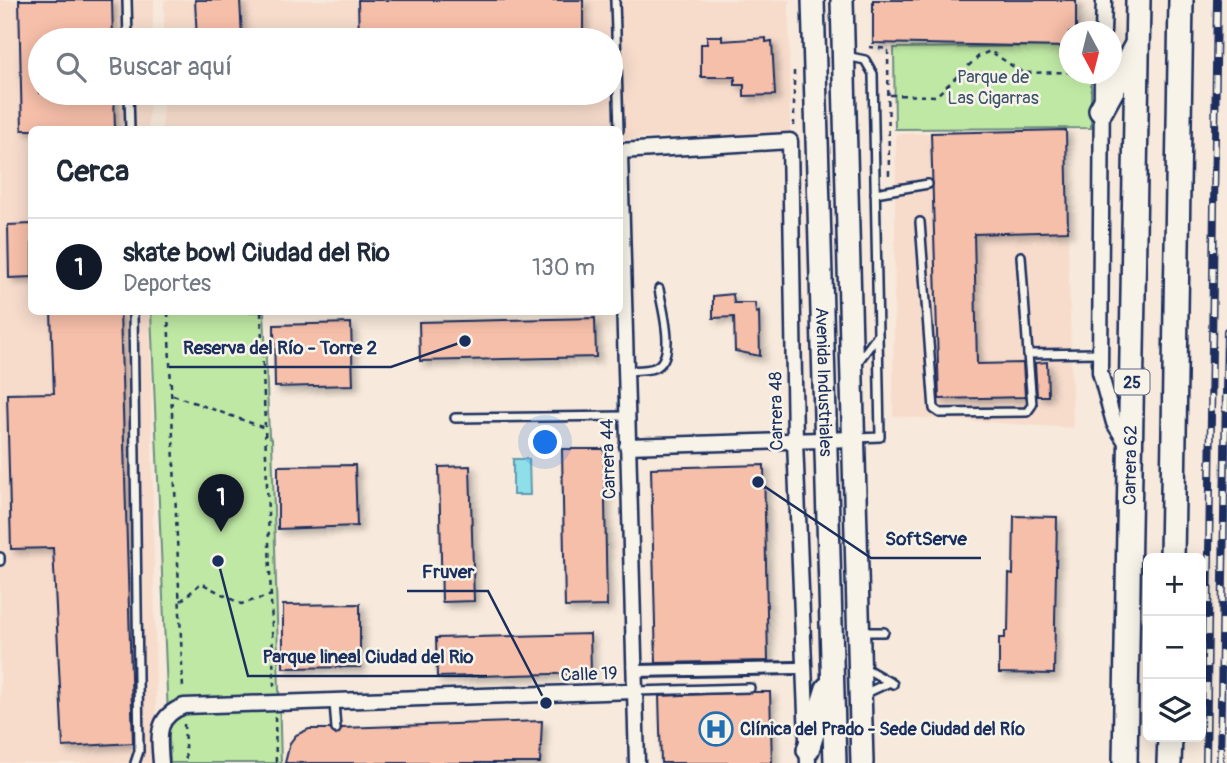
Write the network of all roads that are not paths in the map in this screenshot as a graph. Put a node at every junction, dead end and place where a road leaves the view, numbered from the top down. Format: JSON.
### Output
{"nodes":[{"id":1,"x":127,"y":0,"type":"edge"},
{"id":2,"x":615,"y":0,"type":"edge"},
{"id":3,"x":813,"y":0,"type":"edge"},
{"id":4,"x":842,"y":0,"type":"edge"},
{"id":5,"x":1104,"y":0,"type":"edge"},
{"id":6,"x":1138,"y":0,"type":"edge"},
{"id":7,"x":1181,"y":0,"type":"edge"},
{"id":8,"x":1103,"y":21,"type":"edge"},
{"id":9,"x":128,"y":28,"type":"edge"},
{"id":10,"x":616,"y":28,"type":"edge"},
{"id":11,"x":1137,"y":46,"type":"junction"},
{"id":12,"x":843,"y":55,"type":"junction"},
{"id":13,"x":1102,"y":84,"type":"edge"},
{"id":14,"x":129,"y":105,"type":"edge"},
{"id":15,"x":618,"y":105,"type":"edge"},
{"id":16,"x":1101,"y":110,"type":"junction"},
{"id":17,"x":130,"y":126,"type":"edge"},
{"id":18,"x":619,"y":126,"type":"edge"},
{"id":19,"x":623,"y":153,"type":"edge"},
{"id":20,"x":928,"y":184,"type":"dead end"},
{"id":21,"x":875,"y":193,"type":"junction"},
{"id":22,"x":920,"y":222,"type":"dead end"},
{"id":23,"x":1021,"y":256,"type":"dead end"},
{"id":24,"x":623,"y":284,"type":"edge"},
{"id":25,"x":659,"y":289,"type":"dead end"},
{"id":26,"x":133,"y":315,"type":"edge"},
{"id":27,"x":878,"y":335,"type":"junction"},
{"id":28,"x":1099,"y":353,"type":"junction"},
{"id":29,"x":1028,"y":354,"type":"junction"},
{"id":30,"x":625,"y":371,"type":"junction"},
{"id":31,"x":851,"y":372,"type":"junction"},
{"id":32,"x":626,"y":416,"type":"junction"},
{"id":33,"x":455,"y":418,"type":"dead end"},
{"id":34,"x":824,"y":439,"type":"junction"},
{"id":35,"x":853,"y":439,"type":"junction"},
{"id":36,"x":795,"y":441,"type":"junction"},
{"id":37,"x":627,"y":446,"type":"junction"},
{"id":38,"x":1130,"y":450,"type":"junction"},
{"id":39,"x":1172,"y":553,"type":"edge"},
{"id":40,"x":858,"y":632,"type":"junction"},
{"id":41,"x":884,"y":632,"type":"dead end"},
{"id":42,"x":859,"y":665,"type":"junction"},
{"id":43,"x":797,"y":667,"type":"dead end"},
{"id":44,"x":833,"y":669,"type":"junction"},
{"id":45,"x":635,"y":671,"type":"junction"},
{"id":46,"x":750,"y":688,"type":"dead end"},
{"id":47,"x":635,"y":691,"type":"junction"},
{"id":48,"x":860,"y":696,"type":"junction"},
{"id":49,"x":334,"y":702,"type":"junction"},
{"id":50,"x":336,"y":729,"type":"dead end"},
{"id":51,"x":1170,"y":742,"type":"edge"},
{"id":52,"x":808,"y":757,"type":"edge"},
{"id":53,"x":135,"y":763,"type":"edge"},
{"id":54,"x":161,"y":763,"type":"edge"},
{"id":55,"x":637,"y":763,"type":"edge"},
{"id":56,"x":835,"y":763,"type":"edge"},
{"id":57,"x":862,"y":763,"type":"edge"},
{"id":58,"x":1125,"y":763,"type":"edge"},
{"id":59,"x":1169,"y":763,"type":"edge"}],
"edges":[{"from":1,"to":9,"type":"lane"},
{"from":2,"to":10,"type":"lane"},
{"from":3,"to":34,"type":"main road","name":"Avenida Industriales"},
{"from":4,"to":12,"type":"main road","name":"Avenida Industriales"},
{"from":5,"to":8,"type":"street"},
{"from":6,"to":11,"type":"highway","name":"Carrera 62","number":"25"},
{"from":7,"to":39,"type":"highway","number":"25"},
{"from":11,"to":16,"type":"highway"},
{"from":11,"to":38,"type":"highway","name":"Carrera 62","number":"25"},
{"from":12,"to":21,"type":"lane"},
{"from":12,"to":31,"type":"main road","name":"Avenida Industriales"},
{"from":13,"to":16,"type":"street"},
{"from":14,"to":17,"type":"lane"},
{"from":15,"to":18,"type":"lane"},
{"from":16,"to":28,"type":"street"},
{"from":19,"to":36,"type":"street","name":"Carrera 48"},
{"from":20,"to":21,"type":"lane"},
{"from":21,"to":27,"type":"lane"},
{"from":22,"to":29,"type":"lane"},
{"from":23,"to":29,"type":"lane"},
{"from":24,"to":30,"type":"street","name":"Carrera 44"},
{"from":25,"to":30,"type":"lane"},
{"from":26,"to":53,"type":"lane"},
{"from":27,"to":31,"type":"lane"},
{"from":27,"to":35,"type":"lane"},
{"from":28,"to":29,"type":"lane"},
{"from":28,"to":38,"type":"street"},
{"from":30,"to":32,"type":"street","name":"Carrera 44"},
{"from":31,"to":35,"type":"main road","name":"Avenida Industriales"},
{"from":32,"to":33,"type":"lane"},
{"from":32,"to":37,"type":"street","name":"Carrera 44"},
{"from":34,"to":35,"type":"street"},
{"from":34,"to":36,"type":"street"},
{"from":34,"to":44,"type":"main road","name":"Avenida Industriales"},
{"from":35,"to":40,"type":"main road","name":"Avenida Industriales"},
{"from":36,"to":37,"type":"street"},
{"from":36,"to":52,"type":"street","name":"Carrera 48"},
{"from":37,"to":45,"type":"street","name":"Carrera 44"},
{"from":38,"to":58,"type":"highway","name":"Carrera 62","number":"25"},
{"from":40,"to":41,"type":"lane"},
{"from":40,"to":42,"type":"main road","name":"Avenida Industriales"},
{"from":42,"to":48,"type":"main road","name":"Avenida Industriales"},
{"from":42,"to":48,"type":"lane"},
{"from":43,"to":45,"type":"street"},
{"from":44,"to":52,"type":"main road"},
{"from":44,"to":56,"type":"main road","name":"Avenida Industriales"},
{"from":45,"to":47,"type":"street","name":"Carrera 44"},
{"from":46,"to":47,"type":"lane"},
{"from":47,"to":49,"type":"street","name":"Calle 19"},
{"from":47,"to":55,"type":"street","name":"Carrera 44"},
{"from":48,"to":57,"type":"main road","name":"Avenida Industriales"},
{"from":49,"to":50,"type":"lane"},
{"from":49,"to":54,"type":"street","name":"Calle 19"},
{"from":51,"to":59,"type":"highway"}]}
